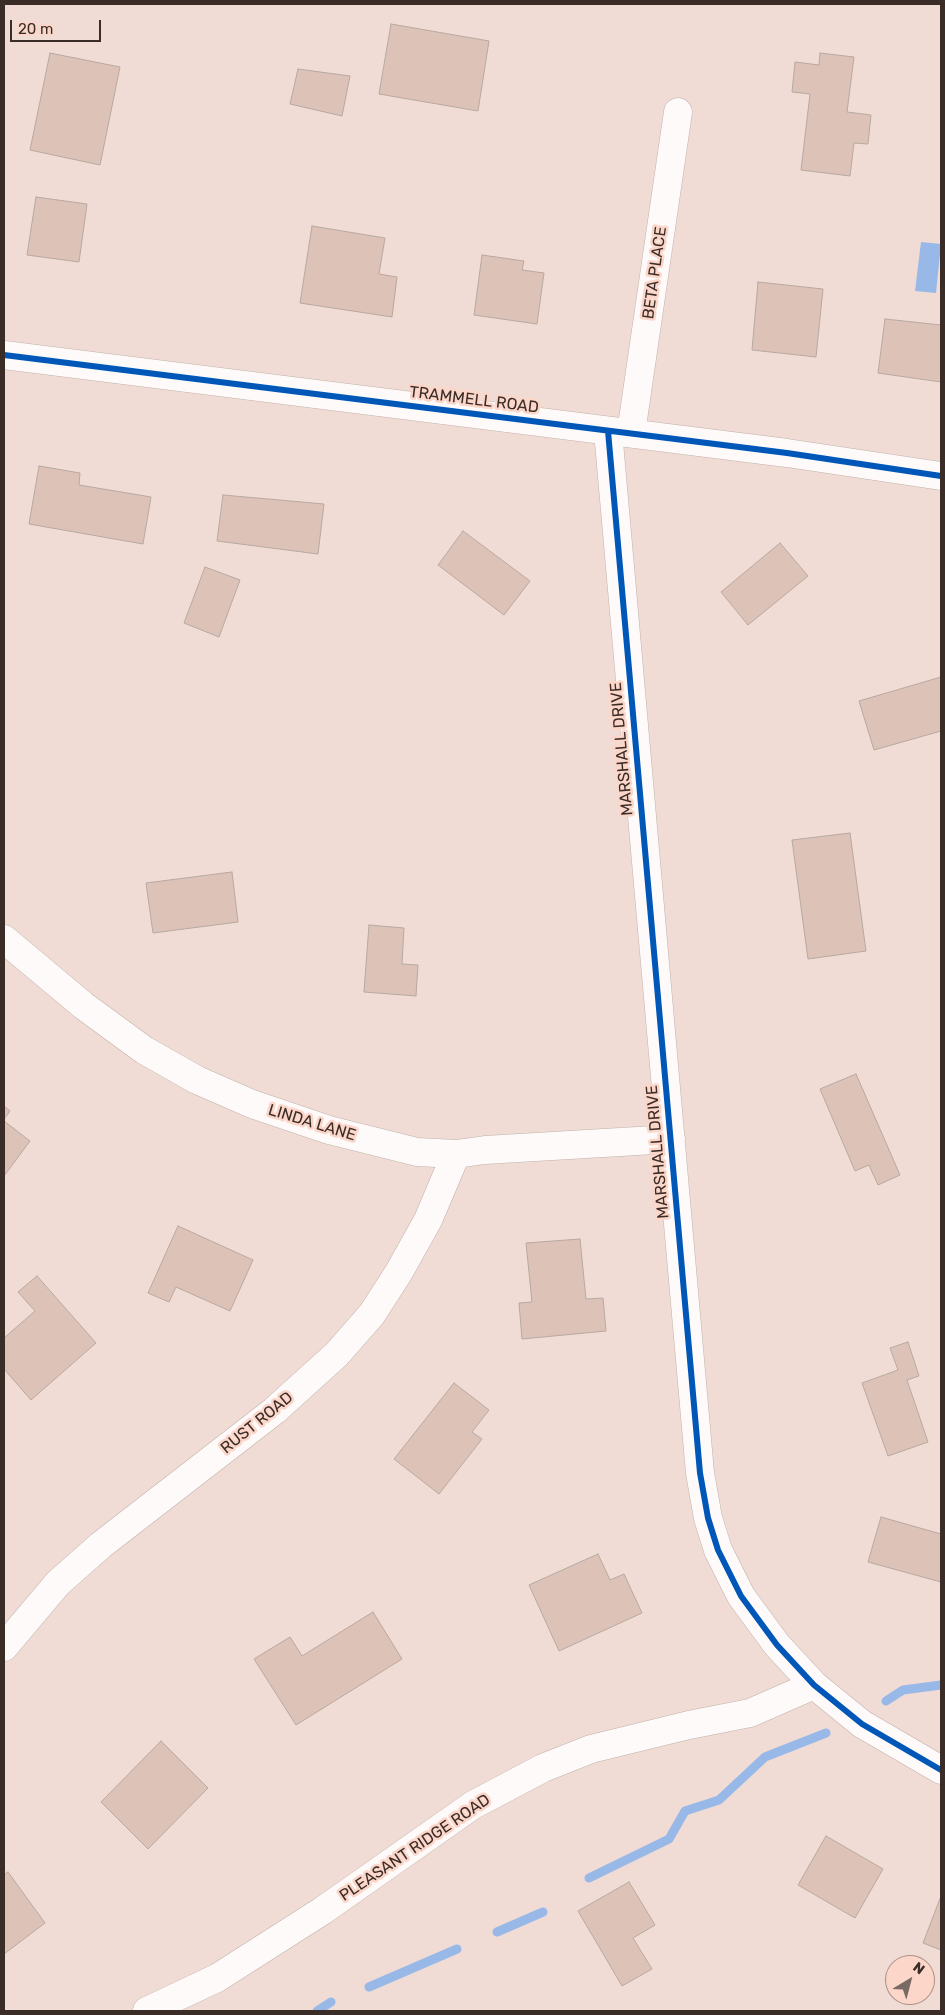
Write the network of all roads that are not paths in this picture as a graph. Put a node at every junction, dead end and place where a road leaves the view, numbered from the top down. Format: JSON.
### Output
{"nodes":[{"id":1,"x":678,"y":112,"type":"dead end"},
{"id":2,"x":4,"y":355,"type":"edge"},
{"id":3,"x":619,"y":432,"type":"junction"},
{"id":4,"x":941,"y":476,"type":"edge"},
{"id":5,"x":4,"y":939,"type":"edge"},
{"id":6,"x":671,"y":1139,"type":"junction"},
{"id":7,"x":456,"y":1154,"type":"junction"},
{"id":8,"x":4,"y":1647,"type":"edge"},
{"id":9,"x":814,"y":1685,"type":"junction"},
{"id":10,"x":941,"y":1770,"type":"edge"},
{"id":11,"x":147,"y":2011,"type":"edge"}],
"edges":[{"from":1,"to":3,"type":"street","name":"BETA PLACE"},
{"from":2,"to":3,"type":"street","name":"TRAMMELL ROAD"},
{"from":3,"to":4,"type":"street","name":"TRAMMELL ROAD"},
{"from":3,"to":6,"type":"street","name":"MARSHALL DRIVE"},
{"from":5,"to":7,"type":"street","name":"LINDA LANE"},
{"from":6,"to":7,"type":"street","name":"LINDA LANE"},
{"from":6,"to":9,"type":"street","name":"MARSHALL DRIVE"},
{"from":7,"to":8,"type":"street","name":"RUST ROAD"},
{"from":9,"to":10,"type":"street","name":"MARSHALL DRIVE"},
{"from":9,"to":11,"type":"street","name":"PLEASANT RIDGE ROAD"}]}
